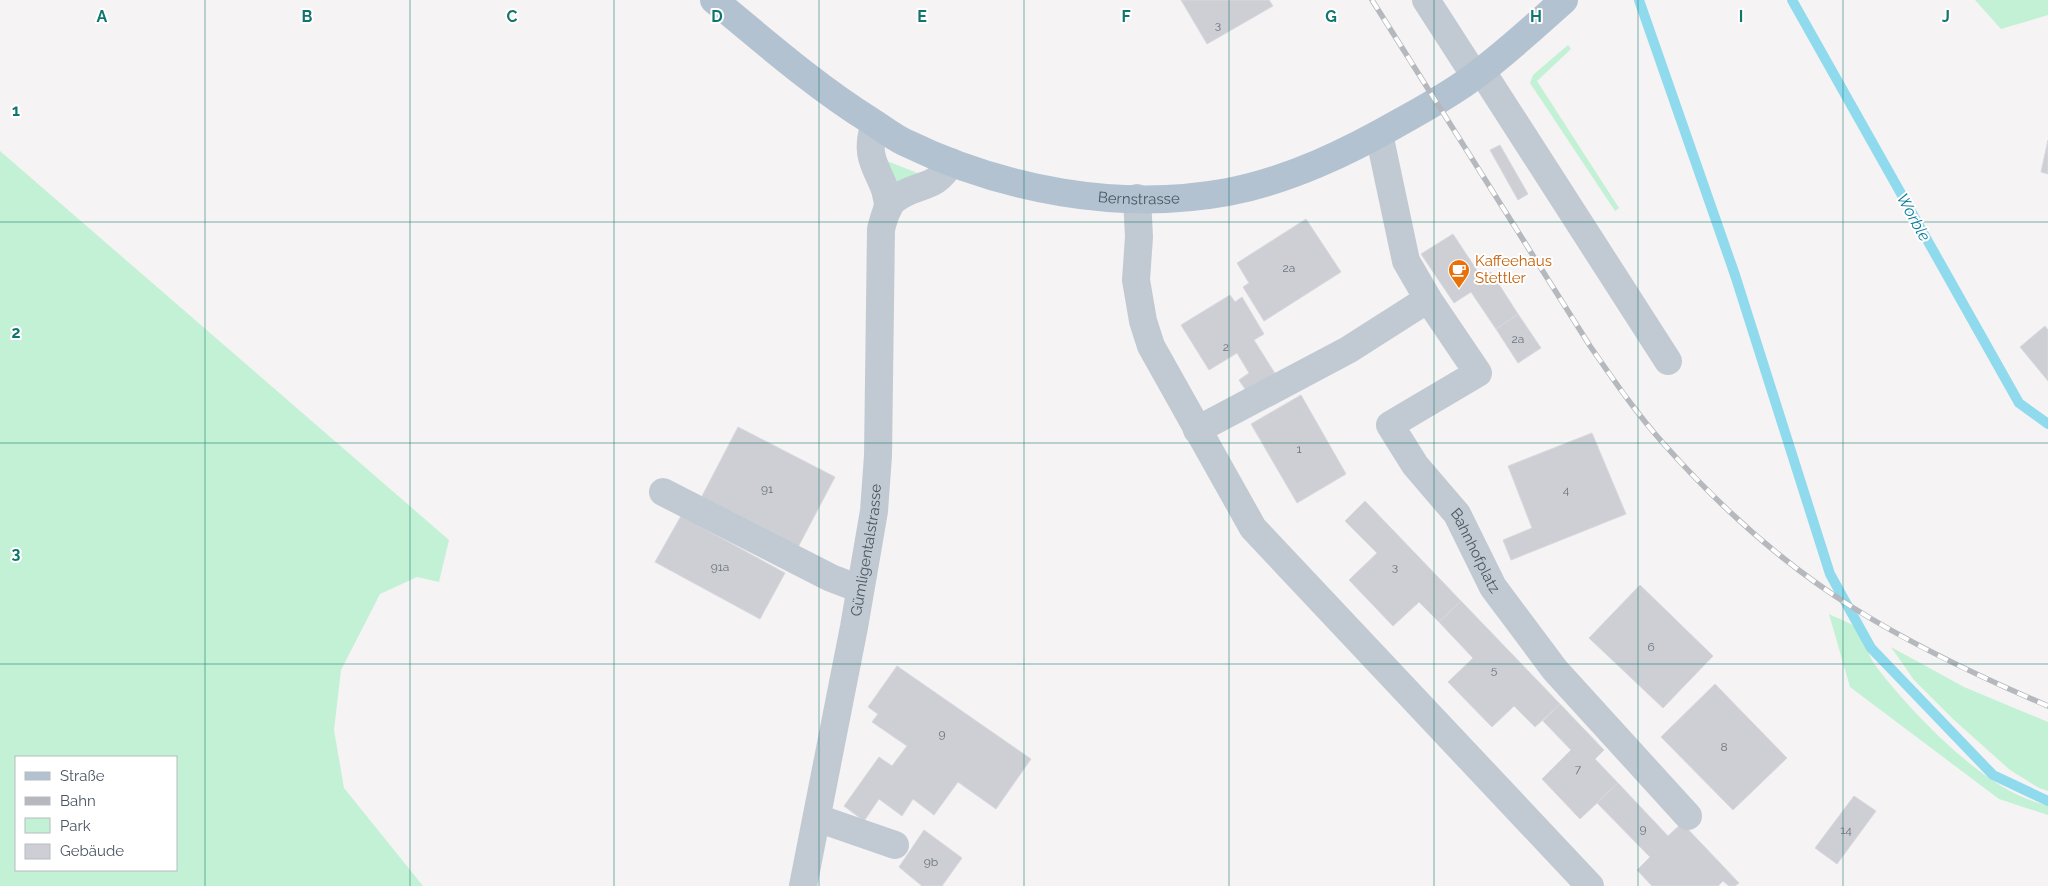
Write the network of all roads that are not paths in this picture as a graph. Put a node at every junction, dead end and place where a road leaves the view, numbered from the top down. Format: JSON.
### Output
{"nodes":[{"id":1,"x":714,"y":0,"type":"edge"},
{"id":2,"x":1426,"y":0,"type":"edge"},
{"id":3,"x":1564,"y":0,"type":"edge"},
{"id":4,"x":1478,"y":73,"type":"junction"},
{"id":5,"x":875,"y":124,"type":"junction"},
{"id":6,"x":1379,"y":134,"type":"junction"},
{"id":7,"x":951,"y":162,"type":"junction"},
{"id":8,"x":1137,"y":198,"type":"junction"},
{"id":9,"x":888,"y":208,"type":"junction"},
{"id":10,"x":1428,"y":299,"type":"junction"},
{"id":11,"x":1668,"y":361,"type":"dead end"},
{"id":12,"x":1198,"y":430,"type":"junction"},
{"id":13,"x":663,"y":492,"type":"dead end"},
{"id":14,"x":860,"y":589,"type":"junction"},
{"id":15,"x":1688,"y":816,"type":"dead end"},
{"id":16,"x":817,"y":818,"type":"junction"},
{"id":17,"x":895,"y":845,"type":"dead end"},
{"id":18,"x":803,"y":886,"type":"edge"},
{"id":19,"x":1590,"y":886,"type":"edge"}],
"edges":[{"from":1,"to":5,"type":"main road","name":"Bernstrasse"},
{"from":2,"to":4,"type":"street"},
{"from":3,"to":4,"type":"main road","name":"Bernstrasse"},
{"from":4,"to":6,"type":"main road","name":"Bernstrasse"},
{"from":4,"to":11,"type":"street"},
{"from":5,"to":7,"type":"main road","name":"Bernstrasse"},
{"from":5,"to":9,"type":"street"},
{"from":6,"to":8,"type":"main road","name":"Bernstrasse"},
{"from":6,"to":10,"type":"street","name":"Bahnhofplatz"},
{"from":7,"to":8,"type":"main road","name":"Bernstrasse"},
{"from":7,"to":9,"type":"street"},
{"from":8,"to":12,"type":"street"},
{"from":9,"to":14,"type":"street","name":"Gümligentalstrasse"},
{"from":10,"to":12,"type":"street"},
{"from":10,"to":15,"type":"street","name":"Bahnhofplatz"},
{"from":12,"to":19,"type":"street"},
{"from":13,"to":14,"type":"street"},
{"from":14,"to":16,"type":"street","name":"Gümligentalstrasse"},
{"from":16,"to":17,"type":"street"},
{"from":16,"to":18,"type":"street","name":"Gümligentalstrasse"}]}
